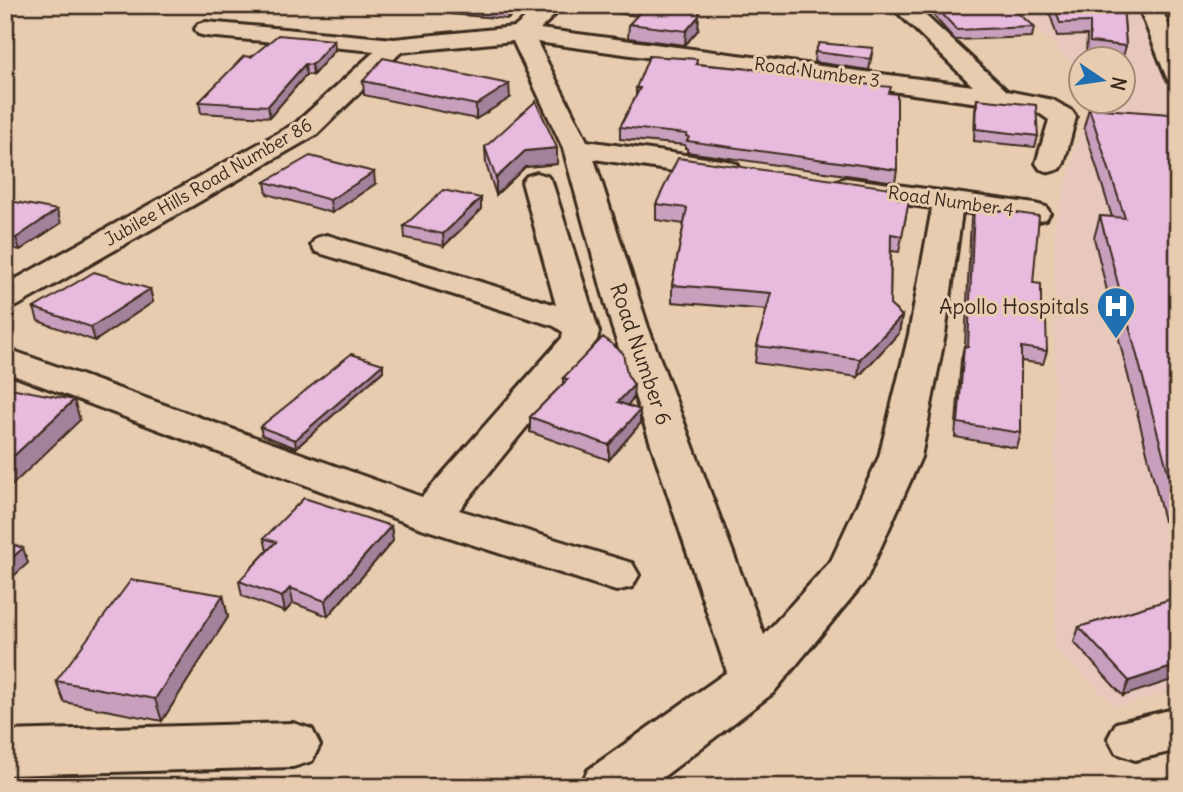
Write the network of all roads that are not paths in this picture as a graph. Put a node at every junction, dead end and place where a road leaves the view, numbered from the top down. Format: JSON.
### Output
{"nodes":[{"id":1,"x":554,"y":5,"type":"edge"},
{"id":2,"x":901,"y":5,"type":"edge"},
{"id":3,"x":1149,"y":5,"type":"edge"},
{"id":4,"x":206,"y":29,"type":"dead end"},
{"id":5,"x":521,"y":33,"type":"junction"},
{"id":6,"x":394,"y":46,"type":"junction"},
{"id":7,"x":1178,"y":76,"type":"edge"},
{"id":8,"x":999,"y":97,"type":"junction"},
{"id":9,"x":577,"y":148,"type":"junction"},
{"id":10,"x":1050,"y":163,"type":"dead end"},
{"id":11,"x":755,"y":174,"type":"edge"},
{"id":12,"x":537,"y":182,"type":"dead end"},
{"id":13,"x":824,"y":183,"type":"edge"},
{"id":14,"x":948,"y":201,"type":"junction"},
{"id":15,"x":1035,"y":213,"type":"edge"},
{"id":16,"x":327,"y":245,"type":"dead end"},
{"id":17,"x":5,"y":299,"type":"edge"},
{"id":18,"x":578,"y":326,"type":"junction"},
{"id":19,"x":5,"y":359,"type":"edge"},
{"id":20,"x":430,"y":516,"type":"junction"},
{"id":21,"x":616,"y":575,"type":"dead end"},
{"id":22,"x":755,"y":679,"type":"junction"},
{"id":23,"x":293,"y":745,"type":"dead end"},
{"id":24,"x":5,"y":753,"type":"edge"},
{"id":25,"x":608,"y":787,"type":"edge"}],
"edges":[{"from":1,"to":5,"type":"street"},
{"from":2,"to":8,"type":"street"},
{"from":3,"to":7,"type":"street"},
{"from":4,"to":6,"type":"street"},
{"from":5,"to":6,"type":"street"},
{"from":5,"to":8,"type":"street","name":"Road Number 3"},
{"from":5,"to":9,"type":"street","name":"Road Number 6"},
{"from":6,"to":17,"type":"street","name":"Jubilee Hills Road Number 86"},
{"from":8,"to":10,"type":"street","name":"Road Number 3"},
{"from":9,"to":11,"type":"street"},
{"from":9,"to":22,"type":"street","name":"Road Number 6"},
{"from":12,"to":18,"type":"street"},
{"from":13,"to":14,"type":"street","name":"Road Number 4"},
{"from":14,"to":15,"type":"street","name":"Road Number 4"},
{"from":14,"to":22,"type":"street"},
{"from":16,"to":18,"type":"street"},
{"from":18,"to":20,"type":"street"},
{"from":19,"to":20,"type":"street"},
{"from":20,"to":21,"type":"street"},
{"from":22,"to":25,"type":"street"},
{"from":23,"to":24,"type":"street"}]}
